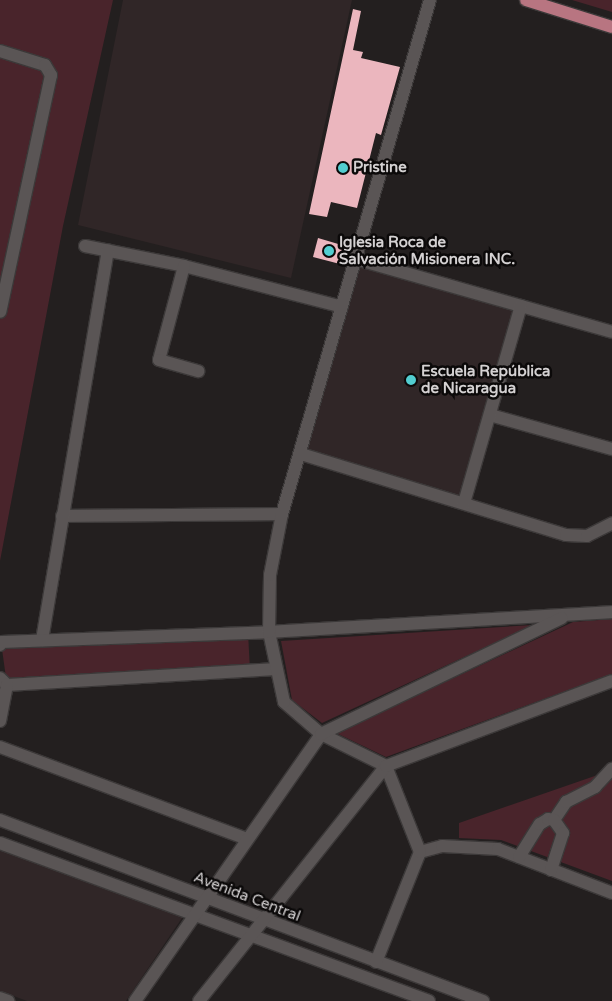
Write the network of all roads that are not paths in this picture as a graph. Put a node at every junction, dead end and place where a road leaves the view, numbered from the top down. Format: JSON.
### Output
{"nodes":[{"id":1,"x":430,"y":0,"type":"edge"},
{"id":2,"x":526,"y":0,"type":"edge"},
{"id":3,"x":612,"y":27,"type":"edge"},
{"id":4,"x":0,"y":51,"type":"edge"},
{"id":5,"x":85,"y":246,"type":"dead end"},
{"id":6,"x":108,"y":251,"type":"junction"},
{"id":7,"x":356,"y":259,"type":"junction"},
{"id":8,"x":184,"y":266,"type":"junction"},
{"id":9,"x":521,"y":306,"type":"junction"},
{"id":10,"x":342,"y":307,"type":"junction"},
{"id":11,"x":0,"y":312,"type":"edge"},
{"id":12,"x":612,"y":332,"type":"edge"},
{"id":13,"x":198,"y":371,"type":"dead end"},
{"id":14,"x":490,"y":415,"type":"junction"},
{"id":15,"x":612,"y":450,"type":"edge"},
{"id":16,"x":301,"y":454,"type":"junction"},
{"id":17,"x":464,"y":503,"type":"junction"},
{"id":18,"x":282,"y":514,"type":"junction"},
{"id":19,"x":62,"y":516,"type":"junction"},
{"id":20,"x":612,"y":523,"type":"edge"},
{"id":21,"x":612,"y":612,"type":"edge"},
{"id":22,"x":568,"y":615,"type":"junction"},
{"id":23,"x":269,"y":632,"type":"junction"},
{"id":24,"x":42,"y":640,"type":"junction"},
{"id":25,"x":0,"y":645,"type":"edge"},
{"id":26,"x":277,"y":669,"type":"junction"},
{"id":27,"x":4,"y":681,"type":"edge"},
{"id":28,"x":612,"y":681,"type":"edge"},
{"id":29,"x":0,"y":721,"type":"edge"},
{"id":30,"x":320,"y":734,"type":"junction"},
{"id":31,"x":0,"y":747,"type":"edge"},
{"id":32,"x":386,"y":766,"type":"junction"},
{"id":33,"x":612,"y":770,"type":"edge"},
{"id":34,"x":0,"y":820,"type":"edge"},
{"id":35,"x":554,"y":820,"type":"junction"},
{"id":36,"x":247,"y":839,"type":"junction"},
{"id":37,"x":0,"y":843,"type":"edge"},
{"id":38,"x":420,"y":852,"type":"junction"},
{"id":39,"x":519,"y":857,"type":"junction"},
{"id":40,"x":552,"y":870,"type":"junction"},
{"id":41,"x":612,"y":893,"type":"edge"},
{"id":42,"x":207,"y":898,"type":"junction"},
{"id":43,"x":196,"y":913,"type":"junction"},
{"id":44,"x":261,"y":921,"type":"junction"},
{"id":45,"x":250,"y":935,"type":"junction"},
{"id":46,"x":376,"y":962,"type":"junction"},
{"id":47,"x":442,"y":986,"type":"junction"},
{"id":48,"x":0,"y":998,"type":"edge"},
{"id":49,"x":8,"y":1001,"type":"edge"},
{"id":50,"x":134,"y":1001,"type":"edge"},
{"id":51,"x":199,"y":1001,"type":"edge"},
{"id":52,"x":429,"y":1001,"type":"edge"},
{"id":53,"x":436,"y":1001,"type":"edge"},
{"id":54,"x":483,"y":1001,"type":"edge"}],
"edges":[{"from":1,"to":7,"type":"street"},
{"from":2,"to":3,"type":"main road"},
{"from":4,"to":11,"type":"street"},
{"from":5,"to":6,"type":"street"},
{"from":6,"to":8,"type":"street"},
{"from":6,"to":19,"type":"street"},
{"from":7,"to":9,"type":"street"},
{"from":7,"to":10,"type":"street"},
{"from":8,"to":10,"type":"street"},
{"from":8,"to":13,"type":"street"},
{"from":9,"to":12,"type":"street"},
{"from":9,"to":14,"type":"street"},
{"from":10,"to":16,"type":"street"},
{"from":14,"to":15,"type":"street"},
{"from":14,"to":17,"type":"street"},
{"from":16,"to":17,"type":"street"},
{"from":16,"to":18,"type":"street"},
{"from":17,"to":20,"type":"street"},
{"from":18,"to":19,"type":"street"},
{"from":18,"to":23,"type":"street"},
{"from":19,"to":24,"type":"street"},
{"from":21,"to":22,"type":"street"},
{"from":22,"to":23,"type":"street"},
{"from":22,"to":30,"type":"street"},
{"from":23,"to":24,"type":"street"},
{"from":23,"to":26,"type":"street"},
{"from":24,"to":25,"type":"street"},
{"from":26,"to":27,"type":"street"},
{"from":26,"to":30,"type":"street"},
{"from":27,"to":29,"type":"street"},
{"from":28,"to":32,"type":"street"},
{"from":30,"to":32,"type":"street"},
{"from":30,"to":36,"type":"street"},
{"from":31,"to":36,"type":"street"},
{"from":32,"to":38,"type":"street"},
{"from":32,"to":44,"type":"street"},
{"from":33,"to":35,"type":"street"},
{"from":34,"to":42,"type":"street","name":"Avenida Central"},
{"from":35,"to":39,"type":"street"},
{"from":35,"to":40,"type":"street"},
{"from":36,"to":42,"type":"street"},
{"from":37,"to":43,"type":"street"},
{"from":38,"to":39,"type":"street"},
{"from":38,"to":46,"type":"street"},
{"from":39,"to":40,"type":"street"},
{"from":40,"to":41,"type":"street"},
{"from":42,"to":43,"type":"street"},
{"from":42,"to":44,"type":"street","name":"Avenida Central"},
{"from":43,"to":45,"type":"street"},
{"from":43,"to":50,"type":"street"},
{"from":44,"to":45,"type":"street"},
{"from":44,"to":46,"type":"street","name":"Avenida Central"},
{"from":45,"to":51,"type":"street"},
{"from":45,"to":52,"type":"street"},
{"from":46,"to":47,"type":"street","name":"Avenida Central"},
{"from":47,"to":53,"type":"street"},
{"from":47,"to":54,"type":"street","name":"Avenida Central"},
{"from":48,"to":49,"type":"street"}]}
